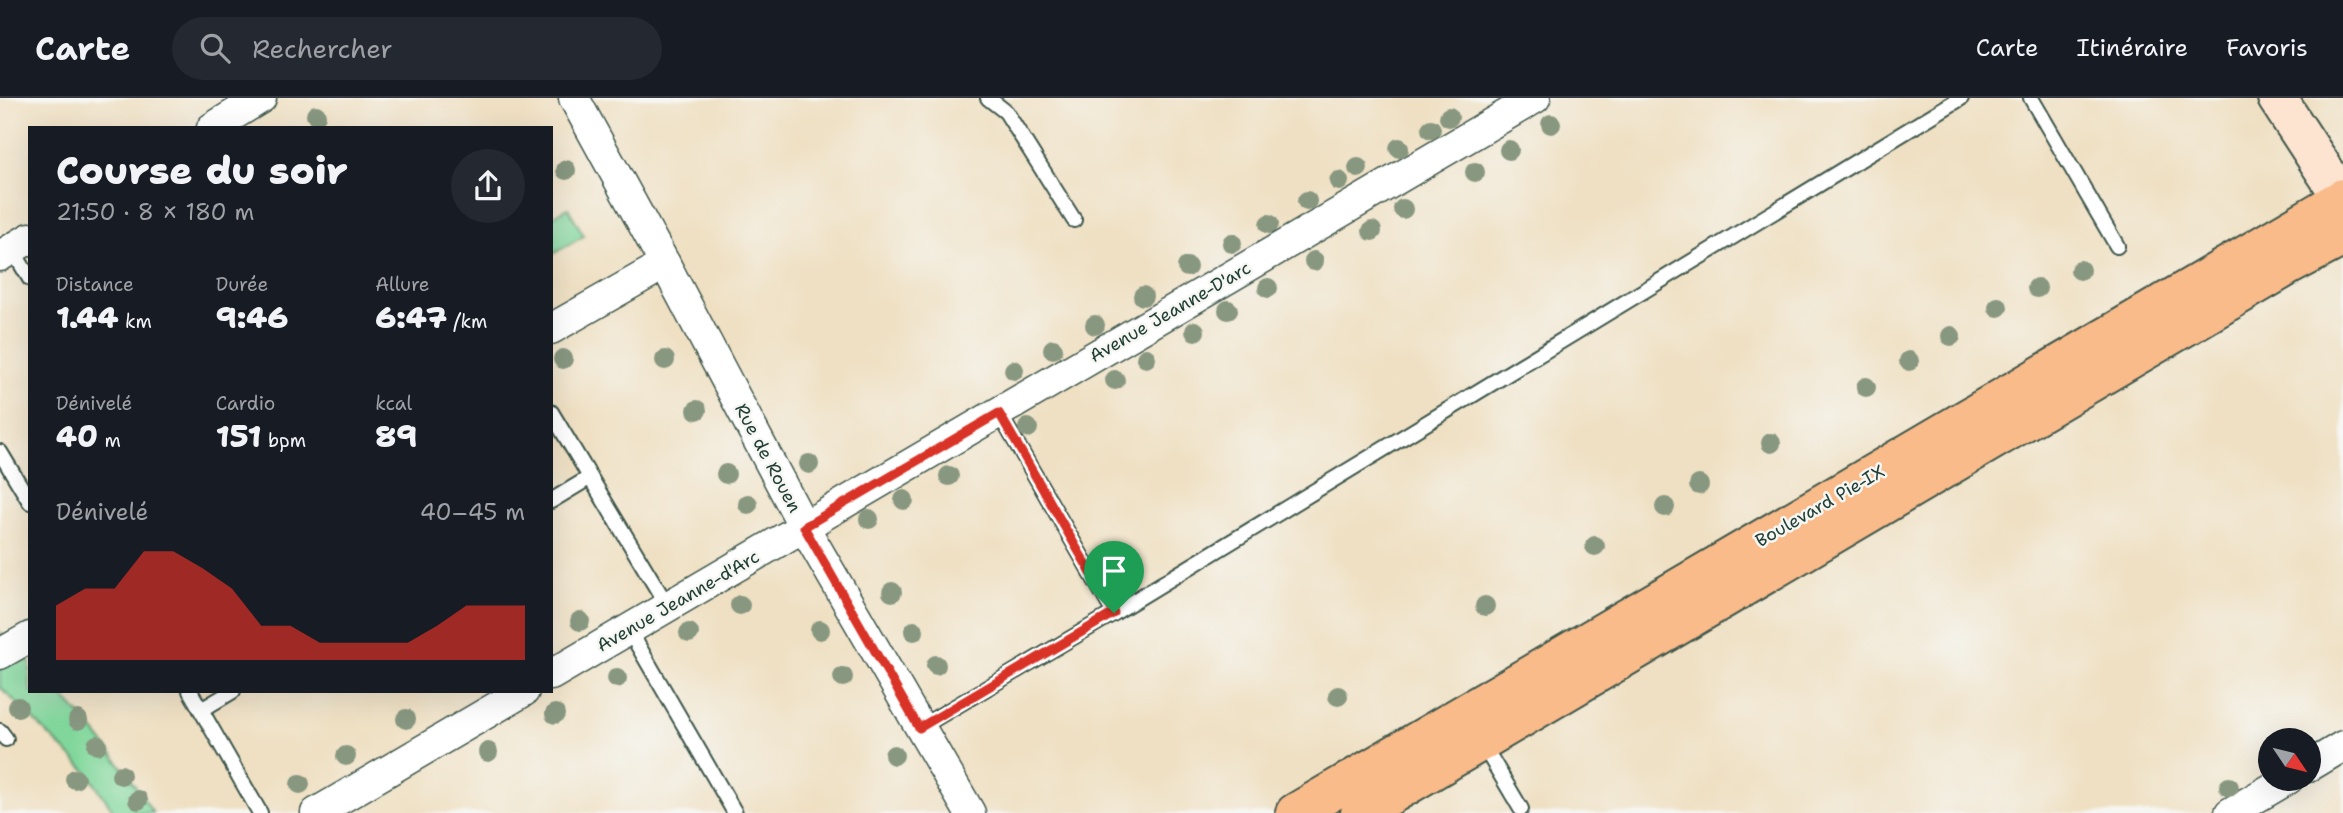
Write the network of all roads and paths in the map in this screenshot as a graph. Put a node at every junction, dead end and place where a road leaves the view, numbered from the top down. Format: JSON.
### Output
{"nodes":[{"id":1,"x":261,"y":98,"type":"edge"},
{"id":2,"x":574,"y":98,"type":"edge"},
{"id":3,"x":988,"y":98,"type":"edge"},
{"id":4,"x":1535,"y":98,"type":"edge"},
{"id":5,"x":1961,"y":98,"type":"edge"},
{"id":6,"x":2031,"y":98,"type":"edge"},
{"id":7,"x":2277,"y":98,"type":"edge"},
{"id":8,"x":215,"y":126,"type":"edge"},
{"id":9,"x":2342,"y":199,"type":"edge"},
{"id":10,"x":1074,"y":220,"type":"dead end"},
{"id":11,"x":2116,"y":246,"type":"dead end"},
{"id":12,"x":2341,"y":246,"type":"edge"},
{"id":13,"x":14,"y":248,"type":"edge"},
{"id":14,"x":665,"y":264,"type":"junction"},
{"id":15,"x":28,"y":275,"type":"edge"},
{"id":16,"x":553,"y":328,"type":"edge"},
{"id":17,"x":999,"y":413,"type":"junction"},
{"id":18,"x":553,"y":415,"type":"edge"},
{"id":19,"x":0,"y":452,"type":"edge"},
{"id":20,"x":589,"y":478,"type":"junction"},
{"id":21,"x":28,"y":499,"type":"edge"},
{"id":22,"x":553,"y":500,"type":"edge"},
{"id":23,"x":804,"y":527,"type":"junction"},
{"id":24,"x":668,"y":607,"type":"junction"},
{"id":25,"x":1114,"y":613,"type":"junction"},
{"id":26,"x":629,"y":630,"type":"junction"},
{"id":27,"x":28,"y":637,"type":"edge"},
{"id":28,"x":0,"y":654,"type":"edge"},
{"id":29,"x":553,"y":674,"type":"edge"},
{"id":30,"x":191,"y":693,"type":"edge"},
{"id":31,"x":230,"y":693,"type":"edge"},
{"id":32,"x":521,"y":693,"type":"edge"},
{"id":33,"x":201,"y":710,"type":"junction"},
{"id":34,"x":919,"y":728,"type":"junction"},
{"id":35,"x":1481,"y":742,"type":"junction"},
{"id":36,"x":2343,"y":746,"type":"edge"},
{"id":37,"x":2321,"y":759,"type":"edge"},
{"id":38,"x":2268,"y":791,"type":"edge"},
{"id":39,"x":1521,"y":809,"type":"dead end"},
{"id":40,"x":260,"y":813,"type":"edge"},
{"id":41,"x":316,"y":813,"type":"edge"},
{"id":42,"x":735,"y":813,"type":"edge"},
{"id":43,"x":970,"y":813,"type":"edge"},
{"id":44,"x":1295,"y":813,"type":"edge"},
{"id":45,"x":1360,"y":813,"type":"edge"},
{"id":46,"x":2230,"y":813,"type":"edge"}],
"edges":[{"from":1,"to":8,"type":"street"},
{"from":2,"to":14,"type":"street","name":"Rue de Rouen"},
{"from":3,"to":10,"type":"lane"},
{"from":4,"to":17,"type":"street","name":"Avenue Jeanne-D'arc"},
{"from":5,"to":25,"type":"lane"},
{"from":6,"to":11,"type":"lane"},
{"from":7,"to":9,"type":"street"},
{"from":9,"to":12,"type":"street"},
{"from":9,"to":44,"type":"main road","name":"Boulevard Pie-IX"},
{"from":12,"to":35,"type":"main road","name":"Boulevard Pie-IX"},
{"from":13,"to":15,"type":"lane"},
{"from":14,"to":16,"type":"street"},
{"from":14,"to":23,"type":"street","name":"Rue de Rouen"},
{"from":17,"to":23,"type":"street","name":"Avenue Jeanne-D'arc"},
{"from":17,"to":25,"type":"lane"},
{"from":18,"to":20,"type":"lane"},
{"from":19,"to":21,"type":"lane"},
{"from":20,"to":22,"type":"lane"},
{"from":20,"to":24,"type":"lane"},
{"from":23,"to":24,"type":"street","name":"Avenue Jeanne-d'Arc"},
{"from":23,"to":34,"type":"street","name":"Rue de Rouen"},
{"from":24,"to":26,"type":"street","name":"Avenue Jeanne-d'Arc"},
{"from":25,"to":34,"type":"lane"},
{"from":26,"to":29,"type":"street","name":"Avenue Jeanne-d'Arc"},
{"from":26,"to":42,"type":"lane"},
{"from":27,"to":28,"type":"street"},
{"from":30,"to":33,"type":"lane"},
{"from":31,"to":33,"type":"lane"},
{"from":32,"to":41,"type":"street"},
{"from":33,"to":40,"type":"lane"},
{"from":34,"to":43,"type":"street","name":"Rue de Rouen"},
{"from":35,"to":39,"type":"lane"},
{"from":35,"to":45,"type":"main road","name":"Boulevard Pie-IX"},
{"from":36,"to":37,"type":"street"},
{"from":38,"to":46,"type":"street"}]}
